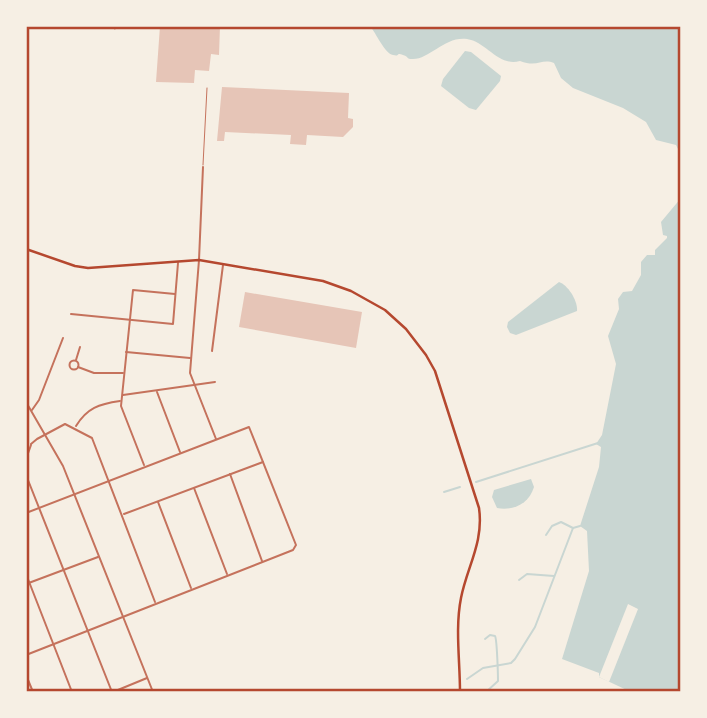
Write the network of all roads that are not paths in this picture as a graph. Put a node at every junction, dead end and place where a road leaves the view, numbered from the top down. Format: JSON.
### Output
{"nodes":[{"id":1,"x":207,"y":88,"type":"dead end"},
{"id":2,"x":203,"y":167,"type":"joint"},
{"id":3,"x":26,"y":249,"type":"edge"},
{"id":4,"x":200,"y":260,"type":"junction"},
{"id":5,"x":178,"y":261,"type":"junction"},
{"id":6,"x":223,"y":264,"type":"junction"},
{"id":7,"x":175,"y":294,"type":"junction"},
{"id":8,"x":71,"y":314,"type":"dead end"},
{"id":9,"x":130,"y":320,"type":"junction"},
{"id":10,"x":62,"y":338,"type":"dead end"},
{"id":11,"x":80,"y":347,"type":"dead end"},
{"id":12,"x":212,"y":351,"type":"dead end"},
{"id":13,"x":126,"y":352,"type":"junction"},
{"id":14,"x":191,"y":358,"type":"junction"},
{"id":15,"x":75,"y":361,"type":"junction"},
{"id":16,"x":78,"y":367,"type":"junction"},
{"id":17,"x":124,"y":373,"type":"junction"},
{"id":18,"x":215,"y":382,"type":"dead end"},
{"id":19,"x":193,"y":385,"type":"junction"},
{"id":20,"x":156,"y":390,"type":"junction"},
{"id":21,"x":121,"y":395,"type":"junction"},
{"id":22,"x":121,"y":401,"type":"junction"},
{"id":23,"x":26,"y":402,"type":"edge"},
{"id":24,"x":32,"y":410,"type":"junction"},
{"id":25,"x":75,"y":428,"type":"junction"},
{"id":26,"x":45,"y":434,"type":"junction"},
{"id":27,"x":216,"y":439,"type":"junction"},
{"id":28,"x":26,"y":442,"type":"edge"},
{"id":29,"x":31,"y":444,"type":"junction"},
{"id":30,"x":181,"y":453,"type":"junction"},
{"id":31,"x":26,"y":459,"type":"edge"},
{"id":32,"x":264,"y":461,"type":"junction"},
{"id":33,"x":144,"y":466,"type":"junction"},
{"id":34,"x":230,"y":474,"type":"junction"},
{"id":35,"x":26,"y":475,"type":"edge"},
{"id":36,"x":109,"y":480,"type":"junction"},
{"id":37,"x":194,"y":488,"type":"junction"},
{"id":38,"x":74,"y":494,"type":"junction"},
{"id":39,"x":158,"y":502,"type":"junction"},
{"id":40,"x":40,"y":508,"type":"junction"},
{"id":41,"x":26,"y":513,"type":"edge"},
{"id":42,"x":122,"y":515,"type":"junction"},
{"id":43,"x":98,"y":557,"type":"junction"},
{"id":44,"x":262,"y":562,"type":"junction"},
{"id":45,"x":65,"y":570,"type":"junction"},
{"id":46,"x":26,"y":575,"type":"edge"},
{"id":47,"x":228,"y":575,"type":"junction"},
{"id":48,"x":28,"y":584,"type":"edge"},
{"id":49,"x":192,"y":589,"type":"junction"},
{"id":50,"x":156,"y":603,"type":"junction"},
{"id":51,"x":122,"y":616,"type":"junction"},
{"id":52,"x":88,"y":630,"type":"junction"},
{"id":53,"x":54,"y":644,"type":"junction"},
{"id":54,"x":26,"y":655,"type":"edge"},
{"id":55,"x":26,"y":675,"type":"edge"},
{"id":56,"x":148,"y":678,"type":"junction"},
{"id":57,"x":33,"y":692,"type":"edge"},
{"id":58,"x":72,"y":692,"type":"edge"},
{"id":59,"x":113,"y":692,"type":"edge"},
{"id":60,"x":153,"y":692,"type":"edge"},
{"id":61,"x":460,"y":692,"type":"edge"}],
"edges":[{"from":1,"to":2,"type":"lane"},
{"from":2,"to":4,"type":"street"},
{"from":3,"to":5,"type":"main road"},
{"from":4,"to":5,"type":"main road"},
{"from":4,"to":6,"type":"main road"},
{"from":4,"to":14,"type":"street"},
{"from":5,"to":7,"type":"street"},
{"from":6,"to":12,"type":"street"},
{"from":6,"to":61,"type":"main road"},
{"from":7,"to":9,"type":"street"},
{"from":7,"to":9,"type":"street"},
{"from":8,"to":9,"type":"street"},
{"from":9,"to":13,"type":"street"},
{"from":10,"to":24,"type":"street"},
{"from":11,"to":15,"type":"street"},
{"from":13,"to":14,"type":"street"},
{"from":13,"to":17,"type":"street"},
{"from":14,"to":19,"type":"street"},
{"from":15,"to":16,"type":"street"},
{"from":15,"to":16,"type":"street"},
{"from":16,"to":17,"type":"street"},
{"from":17,"to":21,"type":"street"},
{"from":18,"to":19,"type":"street"},
{"from":19,"to":20,"type":"street"},
{"from":19,"to":27,"type":"street"},
{"from":20,"to":21,"type":"street"},
{"from":20,"to":30,"type":"street"},
{"from":21,"to":22,"type":"street"},
{"from":22,"to":25,"type":"street"},
{"from":22,"to":33,"type":"street"},
{"from":23,"to":24,"type":"street"},
{"from":24,"to":26,"type":"street"},
{"from":25,"to":26,"type":"street"},
{"from":25,"to":36,"type":"street"},
{"from":26,"to":29,"type":"street"},
{"from":26,"to":38,"type":"street"},
{"from":27,"to":30,"type":"street"},
{"from":27,"to":32,"type":"street"},
{"from":28,"to":29,"type":"street"},
{"from":29,"to":31,"type":"street"},
{"from":30,"to":33,"type":"street"},
{"from":32,"to":34,"type":"street"},
{"from":32,"to":44,"type":"street"},
{"from":33,"to":36,"type":"street"},
{"from":34,"to":37,"type":"street"},
{"from":34,"to":44,"type":"street"},
{"from":35,"to":40,"type":"street"},
{"from":36,"to":38,"type":"street"},
{"from":36,"to":42,"type":"street"},
{"from":37,"to":39,"type":"street"},
{"from":37,"to":47,"type":"street"},
{"from":38,"to":40,"type":"street"},
{"from":38,"to":43,"type":"street"},
{"from":39,"to":42,"type":"street"},
{"from":39,"to":49,"type":"street"},
{"from":40,"to":41,"type":"street"},
{"from":40,"to":45,"type":"street"},
{"from":42,"to":50,"type":"street"},
{"from":43,"to":45,"type":"street"},
{"from":43,"to":51,"type":"street"},
{"from":44,"to":47,"type":"street"},
{"from":45,"to":48,"type":"street"},
{"from":45,"to":52,"type":"street"},
{"from":46,"to":48,"type":"street"},
{"from":47,"to":49,"type":"street"},
{"from":48,"to":53,"type":"street"},
{"from":49,"to":50,"type":"street"},
{"from":50,"to":51,"type":"street"},
{"from":51,"to":52,"type":"street"},
{"from":51,"to":56,"type":"street"},
{"from":52,"to":53,"type":"street"},
{"from":52,"to":59,"type":"street"},
{"from":53,"to":54,"type":"street"},
{"from":53,"to":58,"type":"street"},
{"from":55,"to":57,"type":"street"},
{"from":56,"to":59,"type":"street"},
{"from":56,"to":60,"type":"street"}]}
